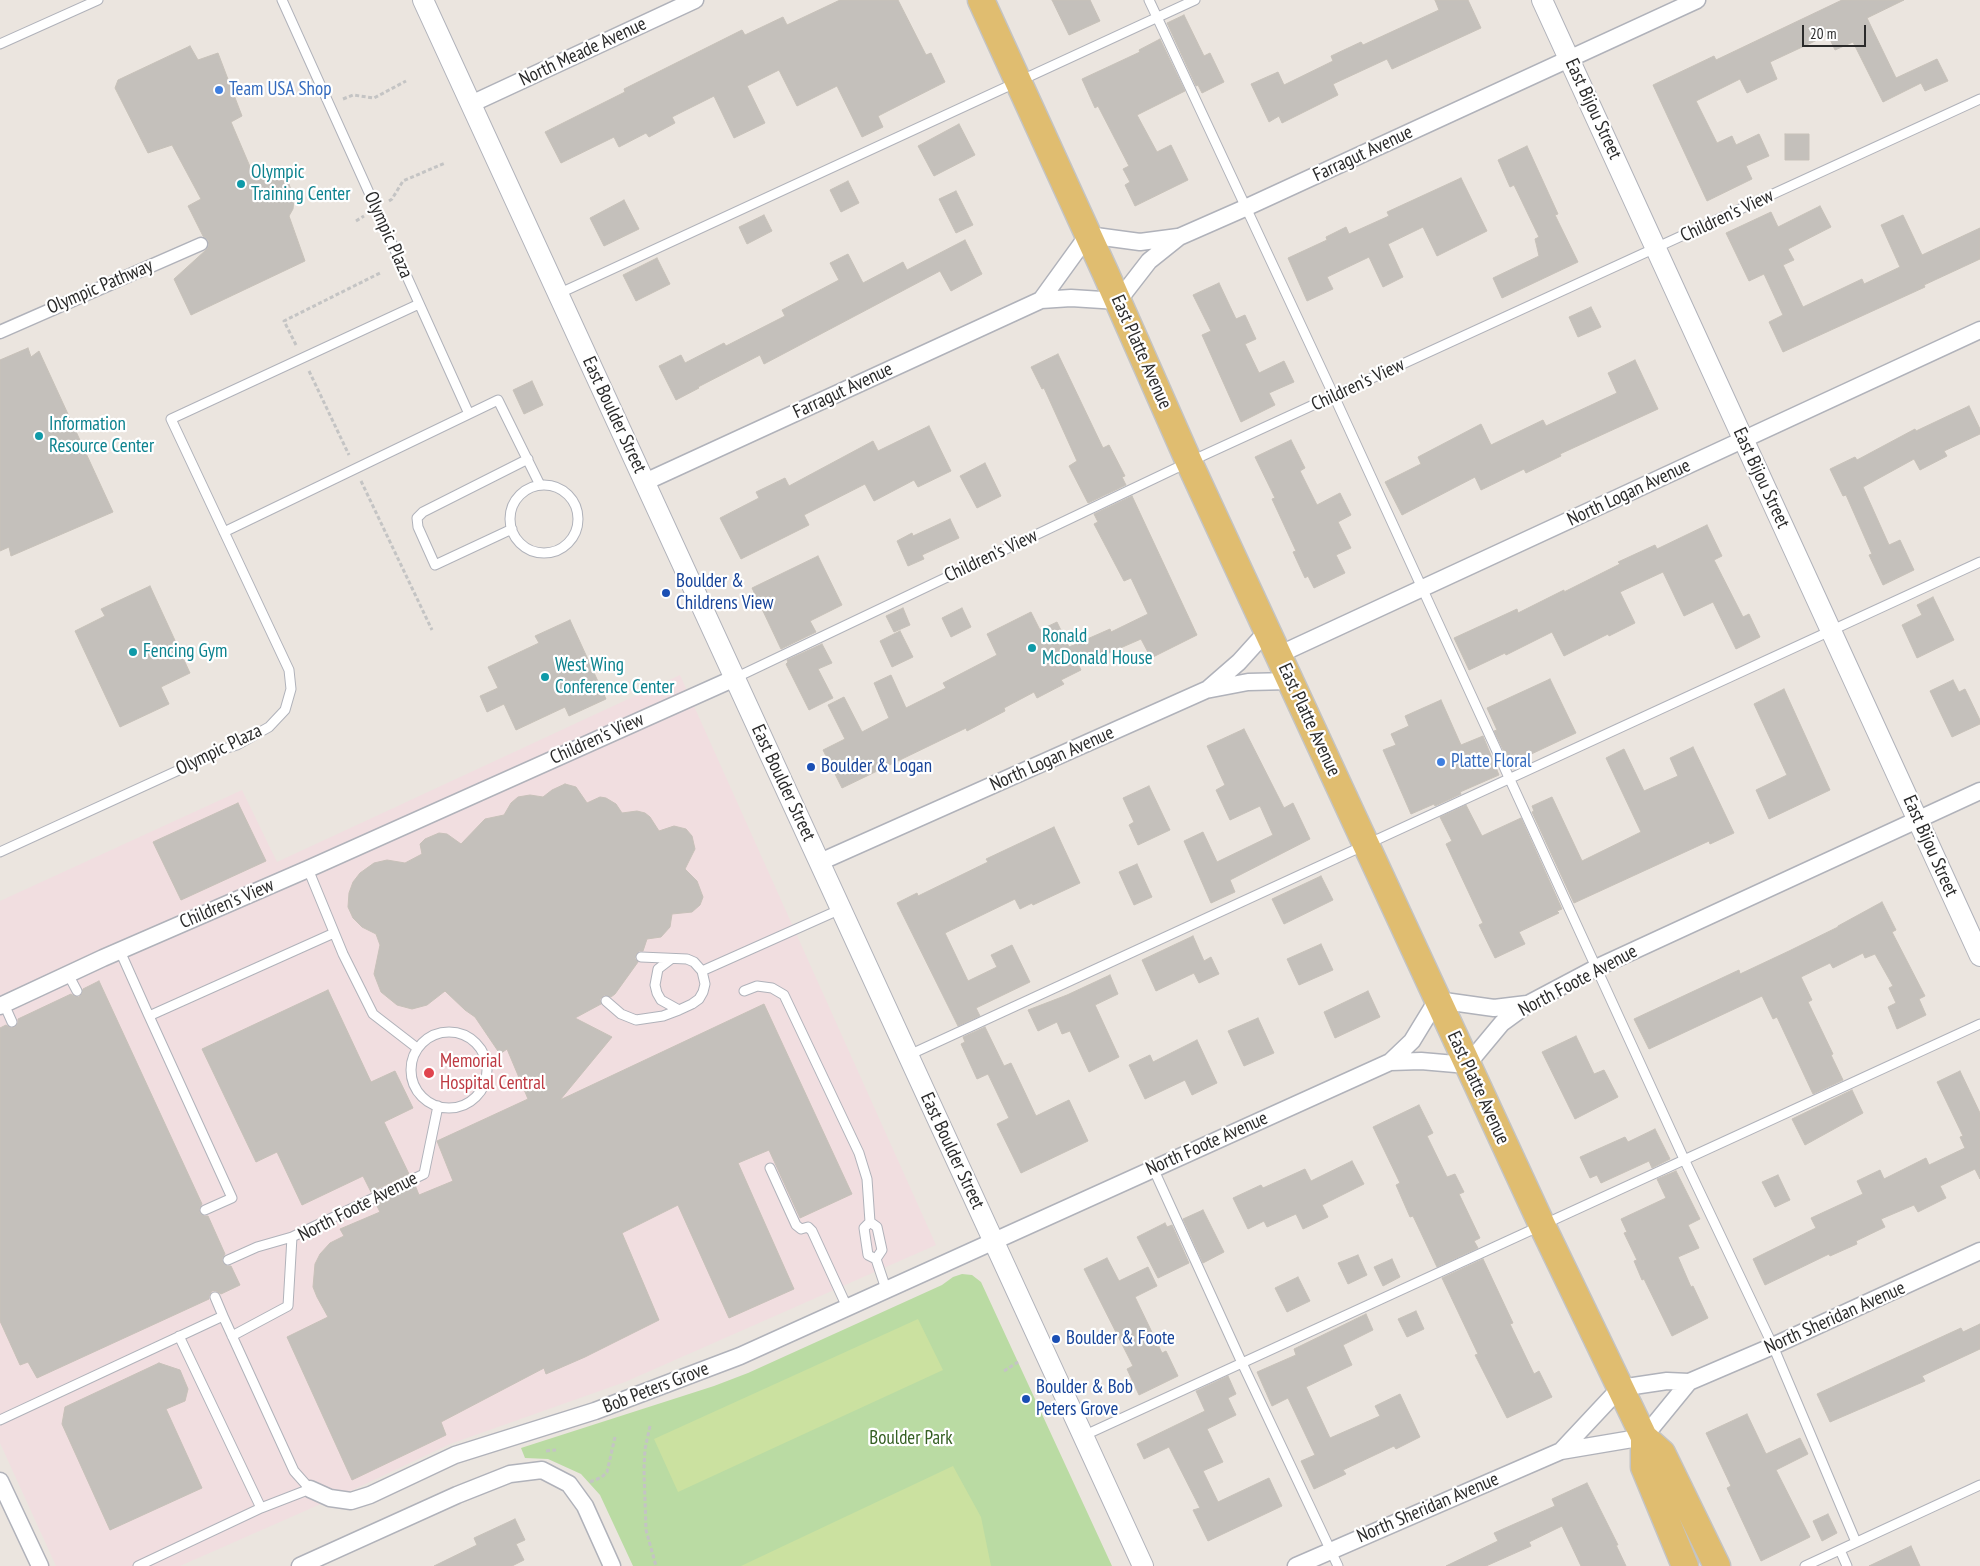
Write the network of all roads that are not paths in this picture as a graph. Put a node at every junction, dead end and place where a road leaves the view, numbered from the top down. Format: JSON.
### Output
{"nodes":[{"id":1,"x":98,"y":0,"type":"edge"},
{"id":2,"x":282,"y":0,"type":"edge"},
{"id":3,"x":423,"y":0,"type":"edge"},
{"id":4,"x":695,"y":0,"type":"edge"},
{"id":5,"x":981,"y":0,"type":"edge"},
{"id":6,"x":1149,"y":0,"type":"edge"},
{"id":7,"x":1195,"y":0,"type":"edge"},
{"id":8,"x":1542,"y":0,"type":"edge"},
{"id":9,"x":1697,"y":0,"type":"edge"},
{"id":10,"x":669,"y":5,"type":"edge"},
{"id":11,"x":1157,"y":17,"type":"junction"},
{"id":12,"x":0,"y":44,"type":"edge"},
{"id":13,"x":1569,"y":59,"type":"junction"},
{"id":14,"x":1018,"y":81,"type":"junction"},
{"id":15,"x":1980,"y":99,"type":"edge"},
{"id":16,"x":471,"y":104,"type":"junction"},
{"id":17,"x":1245,"y":208,"type":"junction"},
{"id":18,"x":1088,"y":235,"type":"junction"},
{"id":19,"x":1179,"y":237,"type":"junction"},
{"id":20,"x":201,"y":244,"type":"dead end"},
{"id":21,"x":1657,"y":248,"type":"junction"},
{"id":22,"x":558,"y":294,"type":"junction"},
{"id":23,"x":1041,"y":300,"type":"junction"},
{"id":24,"x":1118,"y":301,"type":"junction"},
{"id":25,"x":419,"y":304,"type":"junction"},
{"id":26,"x":1980,"y":330,"type":"edge"},
{"id":27,"x":0,"y":332,"type":"edge"},
{"id":28,"x":1334,"y":396,"type":"junction"},
{"id":29,"x":468,"y":414,"type":"junction"},
{"id":30,"x":1743,"y":441,"type":"junction"},
{"id":31,"x":528,"y":460,"type":"junction"},
{"id":32,"x":1189,"y":462,"type":"junction"},
{"id":33,"x":644,"y":482,"type":"junction"},
{"id":34,"x":540,"y":485,"type":"junction"},
{"id":35,"x":512,"y":529,"type":"junction"},
{"id":36,"x":224,"y":532,"type":"junction"},
{"id":37,"x":1980,"y":562,"type":"edge"},
{"id":38,"x":1421,"y":588,"type":"junction"},
{"id":39,"x":1831,"y":630,"type":"junction"},
{"id":40,"x":1267,"y":631,"type":"junction"},
{"id":41,"x":1278,"y":655,"type":"junction"},
{"id":42,"x":735,"y":678,"type":"junction"},
{"id":43,"x":1290,"y":681,"type":"junction"},
{"id":44,"x":1206,"y":690,"type":"junction"},
{"id":45,"x":1508,"y":778,"type":"junction"},
{"id":46,"x":1980,"y":791,"type":"edge"},
{"id":47,"x":1919,"y":819,"type":"junction"},
{"id":48,"x":1366,"y":844,"type":"junction"},
{"id":49,"x":0,"y":852,"type":"edge"},
{"id":50,"x":820,"y":862,"type":"junction"},
{"id":51,"x":308,"y":869,"type":"junction"},
{"id":52,"x":841,"y":909,"type":"junction"},
{"id":53,"x":334,"y":932,"type":"junction"},
{"id":54,"x":120,"y":951,"type":"junction"},
{"id":55,"x":1980,"y":956,"type":"edge"},
{"id":56,"x":641,"y":957,"type":"dead end"},
{"id":57,"x":671,"y":959,"type":"junction"},
{"id":58,"x":1596,"y":968,"type":"junction"},
{"id":59,"x":702,"y":971,"type":"junction"},
{"id":60,"x":68,"y":974,"type":"junction"},
{"id":61,"x":77,"y":991,"type":"dead end"},
{"id":62,"x":744,"y":991,"type":"dead end"},
{"id":63,"x":1437,"y":1000,"type":"junction"},
{"id":64,"x":606,"y":1001,"type":"dead end"},
{"id":65,"x":1528,"y":1004,"type":"junction"},
{"id":66,"x":2,"y":1005,"type":"edge"},
{"id":67,"x":679,"y":1010,"type":"junction"},
{"id":68,"x":149,"y":1016,"type":"junction"},
{"id":69,"x":12,"y":1022,"type":"dead end"},
{"id":70,"x":1980,"y":1024,"type":"edge"},
{"id":71,"x":418,"y":1048,"type":"junction"},
{"id":72,"x":909,"y":1056,"type":"junction"},
{"id":73,"x":1390,"y":1062,"type":"junction"},
{"id":74,"x":1467,"y":1065,"type":"junction"},
{"id":75,"x":438,"y":1106,"type":"junction"},
{"id":76,"x":1684,"y":1159,"type":"junction"},
{"id":77,"x":770,"y":1168,"type":"dead end"},
{"id":78,"x":1153,"y":1168,"type":"junction"},
{"id":79,"x":205,"y":1210,"type":"dead end"},
{"id":80,"x":870,"y":1222,"type":"junction"},
{"id":81,"x":1542,"y":1225,"type":"junction"},
{"id":82,"x":292,"y":1238,"type":"junction"},
{"id":83,"x":994,"y":1242,"type":"junction"},
{"id":84,"x":1980,"y":1251,"type":"edge"},
{"id":85,"x":876,"y":1259,"type":"junction"},
{"id":86,"x":228,"y":1260,"type":"dead end"},
{"id":87,"x":886,"y":1289,"type":"junction"},
{"id":88,"x":215,"y":1297,"type":"dead end"},
{"id":89,"x":847,"y":1307,"type":"junction"},
{"id":90,"x":223,"y":1316,"type":"junction"},
{"id":91,"x":179,"y":1336,"type":"junction"},
{"id":92,"x":232,"y":1336,"type":"junction"},
{"id":93,"x":1773,"y":1346,"type":"junction"},
{"id":94,"x":1242,"y":1363,"type":"junction"},
{"id":95,"x":1689,"y":1382,"type":"junction"},
{"id":96,"x":1620,"y":1388,"type":"junction"},
{"id":97,"x":0,"y":1420,"type":"edge"},
{"id":98,"x":1083,"y":1436,"type":"junction"},
{"id":99,"x":1644,"y":1437,"type":"junction"},
{"id":100,"x":1560,"y":1451,"type":"junction"},
{"id":101,"x":0,"y":1481,"type":"edge"},
{"id":102,"x":1980,"y":1485,"type":"edge"},
{"id":103,"x":310,"y":1489,"type":"junction"},
{"id":104,"x":261,"y":1508,"type":"junction"},
{"id":105,"x":1856,"y":1542,"type":"junction"},
{"id":106,"x":1330,"y":1550,"type":"junction"},
{"id":107,"x":1840,"y":1550,"type":"junction"},
{"id":108,"x":40,"y":1566,"type":"edge"},
{"id":109,"x":138,"y":1566,"type":"edge"},
{"id":110,"x":300,"y":1566,"type":"edge"},
{"id":111,"x":612,"y":1566,"type":"edge"},
{"id":112,"x":1143,"y":1566,"type":"edge"},
{"id":113,"x":1296,"y":1566,"type":"edge"},
{"id":114,"x":1338,"y":1566,"type":"edge"},
{"id":115,"x":1685,"y":1566,"type":"edge"},
{"id":116,"x":1717,"y":1566,"type":"edge"},
{"id":117,"x":1805,"y":1566,"type":"edge"},
{"id":118,"x":1847,"y":1566,"type":"edge"}],
"edges":[{"from":1,"to":12,"type":"lane"},
{"from":2,"to":25,"type":"lane","name":"Olympic Plaza"},
{"from":3,"to":16,"type":"street","name":"East Boulder Street"},
{"from":4,"to":10,"type":"street","name":"North Meade Avenue"},
{"from":5,"to":14,"type":"main road","name":"East Platte Avenue"},
{"from":6,"to":11,"type":"lane"},
{"from":7,"to":11,"type":"lane"},
{"from":8,"to":13,"type":"street","name":"East Bijou Street"},
{"from":9,"to":13,"type":"street","name":"Farragut Avenue"},
{"from":10,"to":16,"type":"street","name":"North Meade Avenue"},
{"from":11,"to":14,"type":"lane"},
{"from":11,"to":17,"type":"lane"},
{"from":13,"to":17,"type":"street","name":"Farragut Avenue"},
{"from":13,"to":21,"type":"street","name":"East Bijou Street"},
{"from":14,"to":18,"type":"main road","name":"East Platte Avenue"},
{"from":14,"to":22,"type":"lane"},
{"from":15,"to":21,"type":"lane","name":"Children's View"},
{"from":16,"to":22,"type":"street","name":"East Boulder Street"},
{"from":17,"to":19,"type":"street","name":"Farragut Avenue"},
{"from":17,"to":28,"type":"lane"},
{"from":18,"to":19,"type":"street"},
{"from":18,"to":23,"type":"street","name":"Farragut Avenue"},
{"from":18,"to":24,"type":"main road","name":"East Platte Avenue"},
{"from":19,"to":24,"type":"street","name":"Farragut Avenue"},
{"from":20,"to":27,"type":"street","name":"Olympic Pathway"},
{"from":21,"to":28,"type":"lane","name":"Children's View"},
{"from":21,"to":30,"type":"street","name":"East Bijou Street"},
{"from":22,"to":33,"type":"street","name":"East Boulder Street"},
{"from":23,"to":24,"type":"street","name":"Farragut Avenue"},
{"from":23,"to":33,"type":"street","name":"Farragut Avenue"},
{"from":24,"to":32,"type":"main road","name":"East Platte Avenue"},
{"from":25,"to":29,"type":"lane","name":"Olympic Plaza"},
{"from":25,"to":36,"type":"lane","name":"Olympic Plaza"},
{"from":26,"to":30,"type":"street","name":"North Logan Avenue"},
{"from":28,"to":32,"type":"lane","name":"Children's View"},
{"from":28,"to":38,"type":"lane"},
{"from":29,"to":31,"type":"lane"},
{"from":29,"to":36,"type":"lane"},
{"from":30,"to":38,"type":"street","name":"North Logan Avenue"},
{"from":30,"to":39,"type":"street","name":"East Bijou Street"},
{"from":31,"to":34,"type":"lane"},
{"from":31,"to":35,"type":"lane"},
{"from":32,"to":40,"type":"main road","name":"East Platte Avenue"},
{"from":32,"to":42,"type":"lane","name":"Children's View"},
{"from":33,"to":42,"type":"street","name":"East Boulder Street"},
{"from":34,"to":35,"type":"lane"},
{"from":34,"to":35,"type":"lane"},
{"from":36,"to":49,"type":"lane","name":"Olympic Plaza"},
{"from":37,"to":39,"type":"lane"},
{"from":38,"to":41,"type":"street","name":"North Logan Avenue"},
{"from":38,"to":45,"type":"lane"},
{"from":39,"to":45,"type":"lane"},
{"from":39,"to":47,"type":"street","name":"East Bijou Street"},
{"from":40,"to":41,"type":"main road","name":"East Platte Avenue"},
{"from":40,"to":44,"type":"street"},
{"from":41,"to":43,"type":"main road","name":"East Platte Avenue"},
{"from":42,"to":50,"type":"street","name":"East Boulder Street"},
{"from":42,"to":51,"type":"street","name":"Children's View"},
{"from":43,"to":44,"type":"street","name":"North Logan Avenue"},
{"from":43,"to":48,"type":"main road","name":"East Platte Avenue"},
{"from":44,"to":50,"type":"street","name":"North Logan Avenue"},
{"from":45,"to":48,"type":"lane"},
{"from":45,"to":58,"type":"lane"},
{"from":46,"to":47,"type":"street","name":"North Foote Avenue"},
{"from":47,"to":55,"type":"street","name":"East Bijou Street"},
{"from":47,"to":58,"type":"street","name":"North Foote Avenue"},
{"from":48,"to":63,"type":"main road","name":"East Platte Avenue"},
{"from":48,"to":72,"type":"lane"},
{"from":50,"to":52,"type":"street","name":"East Boulder Street"},
{"from":51,"to":53,"type":"lane"},
{"from":51,"to":54,"type":"street","name":"Children's View"},
{"from":52,"to":59,"type":"lane"},
{"from":52,"to":72,"type":"street","name":"East Boulder Street"},
{"from":53,"to":68,"type":"lane"},
{"from":53,"to":71,"type":"lane"},
{"from":54,"to":60,"type":"street","name":"Children's View"},
{"from":54,"to":68,"type":"lane"},
{"from":56,"to":57,"type":"lane"},
{"from":57,"to":59,"type":"lane"},
{"from":57,"to":67,"type":"lane"},
{"from":58,"to":65,"type":"street","name":"North Foote Avenue"},
{"from":58,"to":76,"type":"lane"},
{"from":59,"to":67,"type":"lane"},
{"from":60,"to":61,"type":"lane"},
{"from":60,"to":66,"type":"street","name":"Children's View"},
{"from":62,"to":80,"type":"lane"},
{"from":63,"to":65,"type":"street"},
{"from":63,"to":73,"type":"street"},
{"from":63,"to":74,"type":"main road","name":"East Platte Avenue"},
{"from":64,"to":67,"type":"lane"},
{"from":65,"to":74,"type":"street","name":"North Foote Avenue"},
{"from":66,"to":69,"type":"lane"},
{"from":68,"to":79,"type":"lane"},
{"from":70,"to":76,"type":"lane"},
{"from":71,"to":75,"type":"lane"},
{"from":71,"to":75,"type":"lane"},
{"from":72,"to":83,"type":"street","name":"East Boulder Street"},
{"from":73,"to":74,"type":"street","name":"North Foote Avenue"},
{"from":73,"to":78,"type":"street","name":"North Foote Avenue"},
{"from":74,"to":81,"type":"main road","name":"East Platte Avenue"},
{"from":75,"to":82,"type":"lane","name":"North Foote Avenue"},
{"from":76,"to":81,"type":"lane"},
{"from":76,"to":93,"type":"lane"},
{"from":77,"to":89,"type":"lane"},
{"from":78,"to":83,"type":"street","name":"North Foote Avenue"},
{"from":78,"to":94,"type":"lane"},
{"from":80,"to":85,"type":"lane"},
{"from":80,"to":85,"type":"lane"},
{"from":81,"to":94,"type":"lane"},
{"from":81,"to":96,"type":"main road","name":"East Platte Avenue"},
{"from":82,"to":86,"type":"lane"},
{"from":82,"to":92,"type":"lane","name":"North Foote Avenue"},
{"from":83,"to":87,"type":"street","name":"Bob Peters Grove"},
{"from":83,"to":98,"type":"street","name":"East Boulder Street"},
{"from":84,"to":93,"type":"street","name":"North Sheridan Avenue"},
{"from":85,"to":87,"type":"lane"},
{"from":87,"to":89,"type":"street","name":"Bob Peters Grove"},
{"from":88,"to":90,"type":"lane"},
{"from":89,"to":103,"type":"street","name":"Bob Peters Grove"},
{"from":90,"to":91,"type":"lane"},
{"from":90,"to":92,"type":"lane"},
{"from":91,"to":97,"type":"lane"},
{"from":91,"to":104,"type":"lane"},
{"from":92,"to":103,"type":"lane"},
{"from":93,"to":95,"type":"street","name":"North Sheridan Avenue"},
{"from":93,"to":105,"type":"lane"},
{"from":94,"to":98,"type":"lane"},
{"from":94,"to":106,"type":"lane"},
{"from":95,"to":96,"type":"street","name":"North Sheridan Avenue"},
{"from":95,"to":99,"type":"street","name":"North Sheridan Avenue"},
{"from":96,"to":99,"type":"main road","name":"East Platte Avenue"},
{"from":96,"to":100,"type":"street","name":"North Sheridan Avenue"},
{"from":98,"to":112,"type":"street","name":"East Boulder Street"},
{"from":99,"to":100,"type":"street","name":"North Sheridan Avenue"},
{"from":99,"to":115,"type":"main road","name":"East Platte Avenue"},
{"from":99,"to":116,"type":"main road","name":"East Platte Avenue"},
{"from":100,"to":106,"type":"street","name":"North Sheridan Avenue"},
{"from":101,"to":108,"type":"street"},
{"from":102,"to":105,"type":"lane"},
{"from":103,"to":104,"type":"lane"},
{"from":104,"to":109,"type":"lane"},
{"from":105,"to":107,"type":"lane"},
{"from":106,"to":113,"type":"street","name":"North Sheridan Avenue"},
{"from":106,"to":114,"type":"lane"},
{"from":107,"to":117,"type":"lane"},
{"from":107,"to":118,"type":"lane"},
{"from":110,"to":111,"type":"street"}]}
